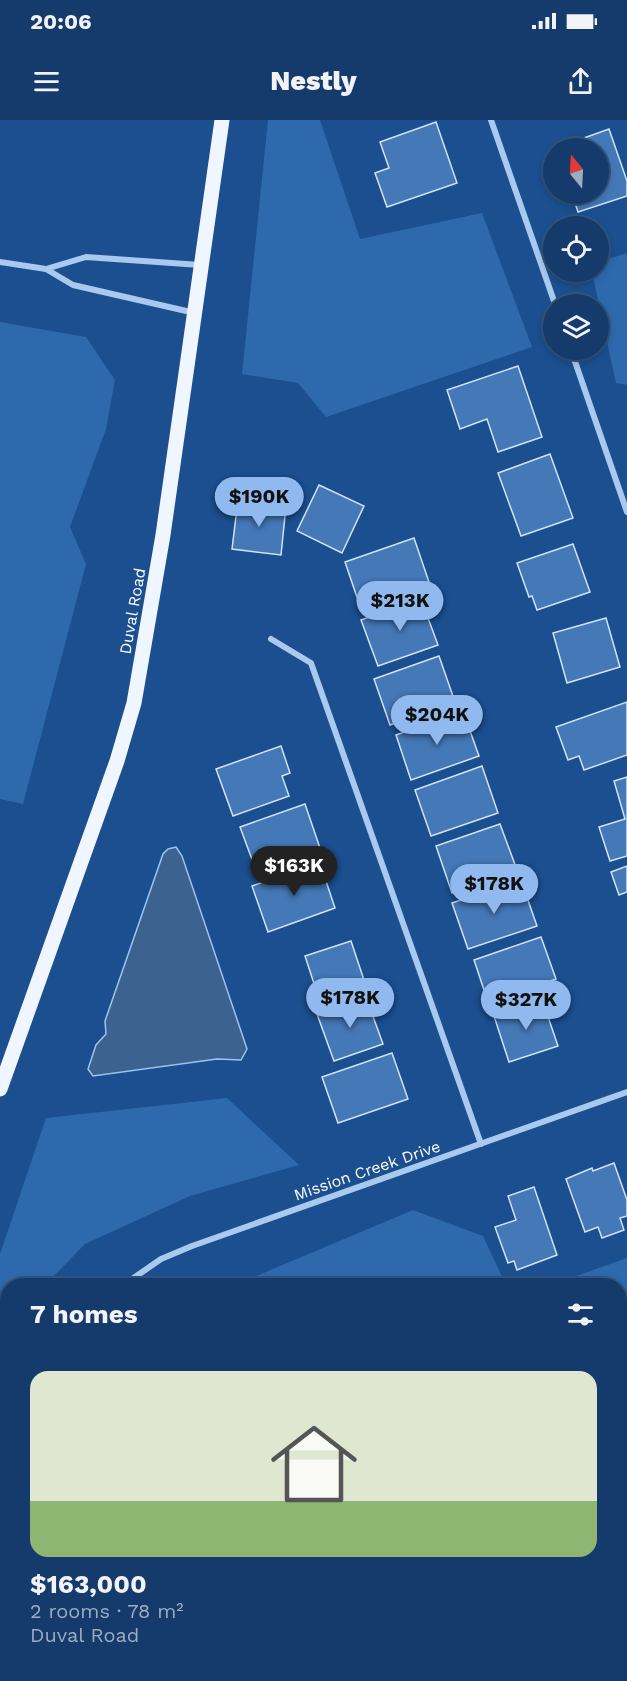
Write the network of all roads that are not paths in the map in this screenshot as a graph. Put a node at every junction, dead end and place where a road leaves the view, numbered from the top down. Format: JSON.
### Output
{"nodes":[{"id":1,"x":222,"y":120,"type":"edge"},
{"id":2,"x":491,"y":120,"type":"edge"},
{"id":3,"x":0,"y":262,"type":"edge"},
{"id":4,"x":201,"y":265,"type":"junction"},
{"id":5,"x":46,"y":269,"type":"junction"},
{"id":6,"x":552,"y":294,"type":"edge"},
{"id":7,"x":195,"y":313,"type":"junction"},
{"id":8,"x":574,"y":360,"type":"edge"},
{"id":9,"x":627,"y":512,"type":"edge"},
{"id":10,"x":271,"y":639,"type":"dead end"},
{"id":11,"x":0,"y":1089,"type":"edge"},
{"id":12,"x":627,"y":1092,"type":"edge"},
{"id":13,"x":481,"y":1143,"type":"junction"},
{"id":14,"x":134,"y":1278,"type":"edge"}],
"edges":[{"from":1,"to":4,"type":"main road","name":"Duval Road"},
{"from":2,"to":6,"type":"street"},
{"from":3,"to":5,"type":"street"},
{"from":4,"to":5,"type":"street"},
{"from":4,"to":7,"type":"main road","name":"Duval Road"},
{"from":5,"to":7,"type":"street"},
{"from":7,"to":11,"type":"main road","name":"Duval Road"},
{"from":8,"to":9,"type":"street"},
{"from":10,"to":13,"type":"street"},
{"from":12,"to":13,"type":"street","name":"Mission Creek Drive"},
{"from":13,"to":14,"type":"street","name":"Mission Creek Drive"}]}
